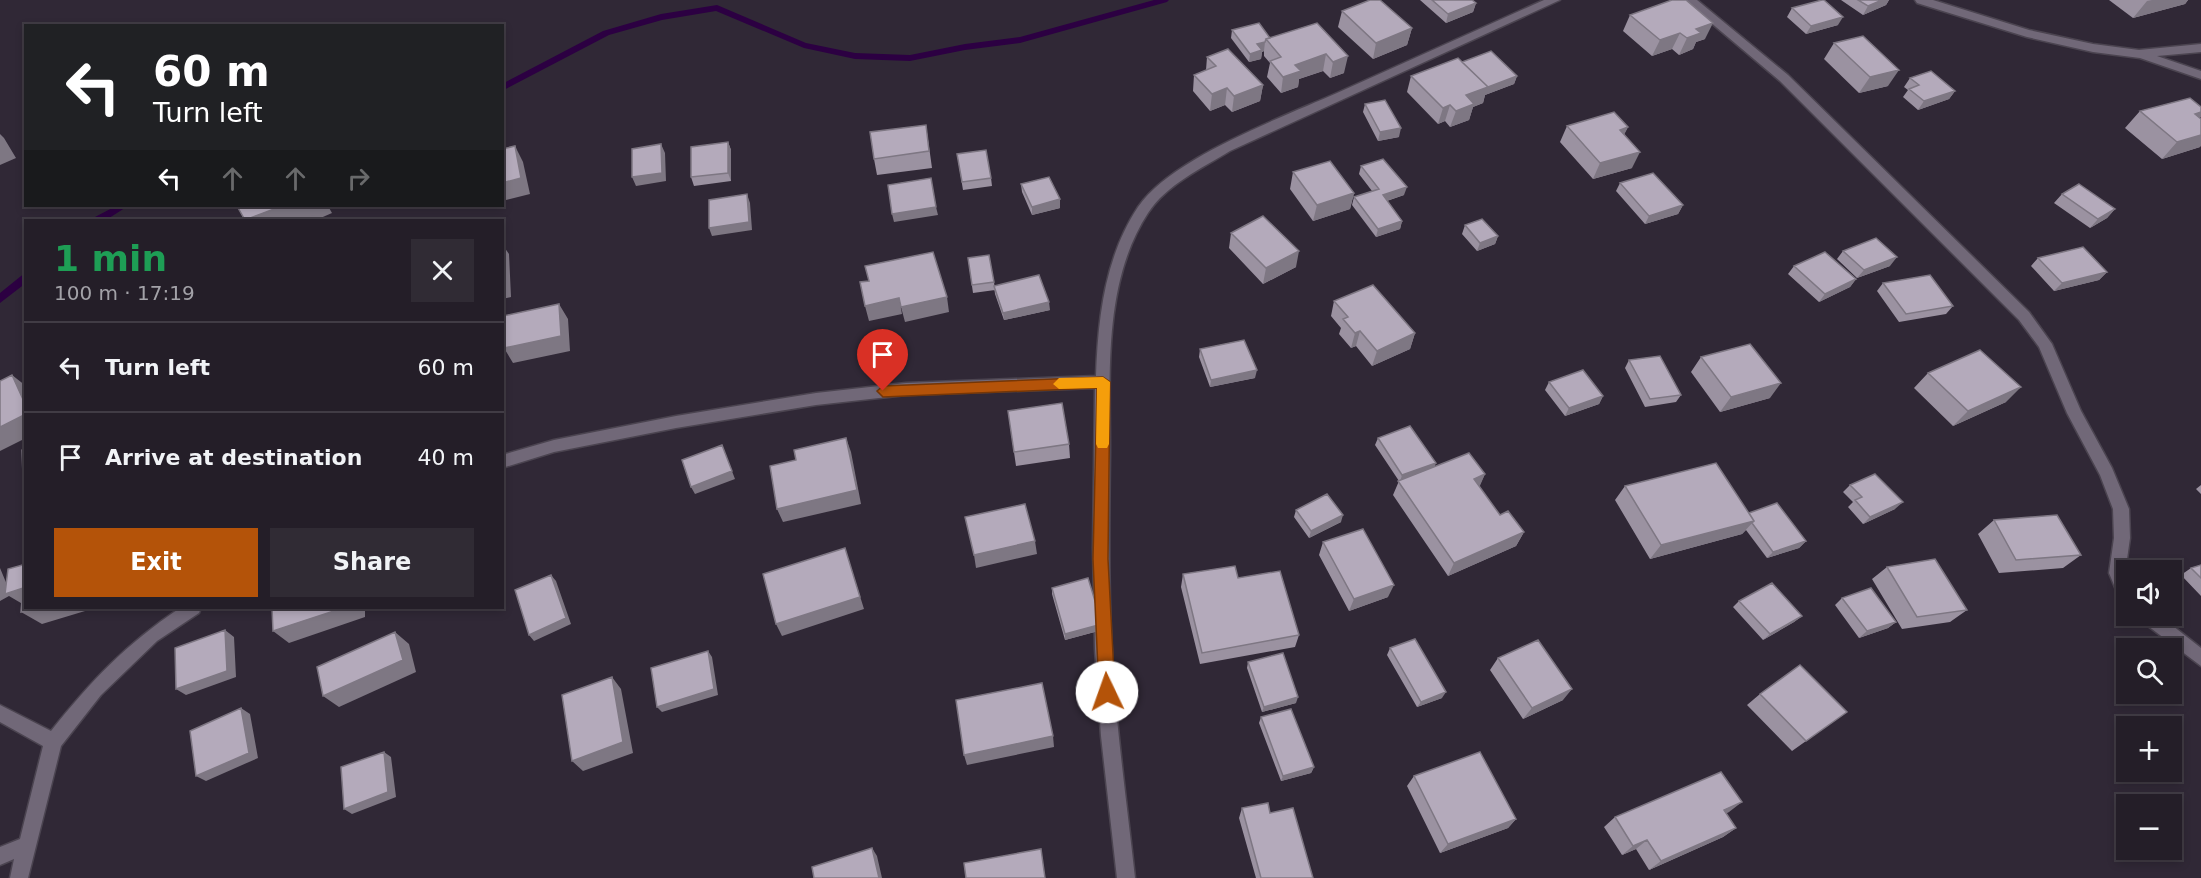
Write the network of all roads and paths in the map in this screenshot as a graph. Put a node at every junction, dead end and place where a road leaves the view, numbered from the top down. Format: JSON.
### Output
{"nodes":[{"id":1,"x":1554,"y":0,"type":"edge"},
{"id":2,"x":1690,"y":0,"type":"edge"},
{"id":3,"x":1921,"y":0,"type":"edge"},
{"id":4,"x":2201,"y":48,"type":"edge"},
{"id":5,"x":2139,"y":54,"type":"junction"},
{"id":6,"x":2201,"y":75,"type":"edge"},
{"id":7,"x":1103,"y":382,"type":"junction"},
{"id":8,"x":504,"y":461,"type":"edge"},
{"id":9,"x":2119,"y":560,"type":"edge"},
{"id":10,"x":192,"y":609,"type":"edge"},
{"id":11,"x":2160,"y":626,"type":"edge"},
{"id":12,"x":2201,"y":658,"type":"edge"},
{"id":13,"x":0,"y":713,"type":"edge"},
{"id":14,"x":53,"y":742,"type":"junction"},
{"id":15,"x":27,"y":845,"type":"junction"},
{"id":16,"x":0,"y":856,"type":"edge"},
{"id":17,"x":19,"y":878,"type":"edge"},
{"id":18,"x":1126,"y":878,"type":"edge"}],
"edges":[{"from":1,"to":7,"type":"street"},
{"from":2,"to":9,"type":"street"},
{"from":3,"to":5,"type":"street"},
{"from":4,"to":5,"type":"street"},
{"from":5,"to":6,"type":"street"},
{"from":7,"to":8,"type":"street"},
{"from":7,"to":18,"type":"street"},
{"from":10,"to":14,"type":"street"},
{"from":11,"to":12,"type":"street"},
{"from":13,"to":14,"type":"street"},
{"from":14,"to":15,"type":"street"},
{"from":15,"to":16,"type":"street"},
{"from":15,"to":17,"type":"street"}]}
